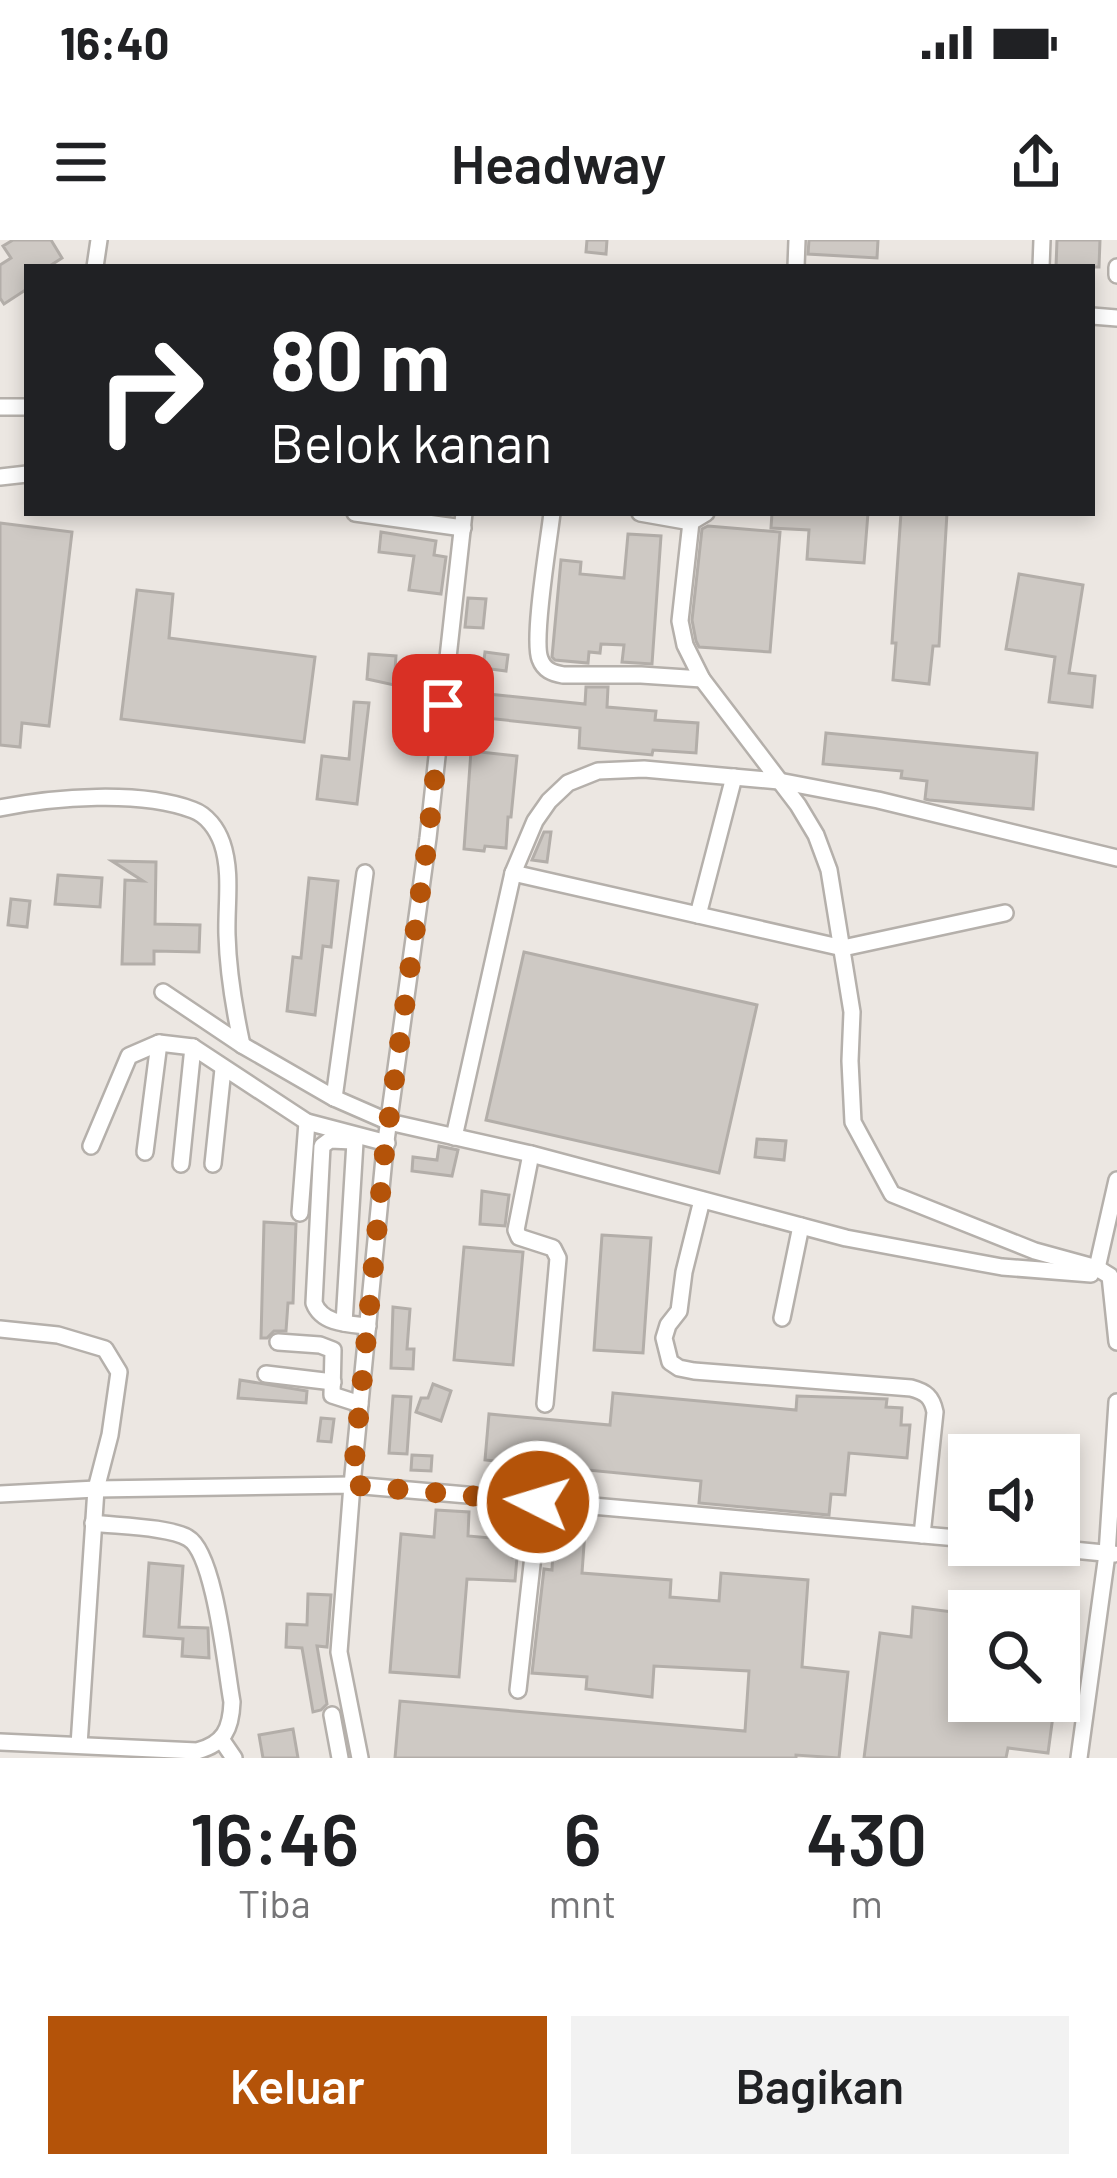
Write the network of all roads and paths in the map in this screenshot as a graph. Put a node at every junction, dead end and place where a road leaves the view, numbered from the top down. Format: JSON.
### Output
{"nodes":[{"id":1,"x":397,"y":516,"type":"edge"},
{"id":2,"x":552,"y":516,"type":"edge"},
{"id":3,"x":698,"y":518,"type":"edge"},
{"id":4,"x":463,"y":520,"type":"edge"},
{"id":5,"x":702,"y":679,"type":"junction"},
{"id":6,"x":734,"y":777,"type":"junction"},
{"id":7,"x":779,"y":781,"type":"junction"},
{"id":8,"x":0,"y":808,"type":"edge"},
{"id":9,"x":1117,"y":859,"type":"edge"},
{"id":10,"x":365,"y":873,"type":"dead end"},
{"id":11,"x":513,"y":873,"type":"junction"},
{"id":12,"x":1005,"y":914,"type":"dead end"},
{"id":13,"x":698,"y":915,"type":"junction"},
{"id":14,"x":843,"y":948,"type":"junction"},
{"id":15,"x":163,"y":992,"type":"dead end"},
{"id":16,"x":159,"y":1043,"type":"junction"},
{"id":17,"x":242,"y":1045,"type":"junction"},
{"id":18,"x":193,"y":1047,"type":"junction"},
{"id":19,"x":223,"y":1069,"type":"junction"},
{"id":20,"x":334,"y":1098,"type":"junction"},
{"id":21,"x":307,"y":1122,"type":"junction"},
{"id":22,"x":388,"y":1122,"type":"junction"},
{"id":23,"x":454,"y":1136,"type":"junction"},
{"id":24,"x":356,"y":1142,"type":"junction"},
{"id":25,"x":386,"y":1145,"type":"junction"},
{"id":26,"x":91,"y":1146,"type":"dead end"},
{"id":27,"x":145,"y":1152,"type":"dead end"},
{"id":28,"x":531,"y":1154,"type":"junction"},
{"id":29,"x":181,"y":1164,"type":"dead end"},
{"id":30,"x":213,"y":1164,"type":"dead end"},
{"id":31,"x":1117,"y":1180,"type":"edge"},
{"id":32,"x":702,"y":1200,"type":"junction"},
{"id":33,"x":300,"y":1213,"type":"dead end"},
{"id":34,"x":800,"y":1226,"type":"junction"},
{"id":35,"x":1108,"y":1274,"type":"edge"},
{"id":36,"x":782,"y":1318,"type":"dead end"},
{"id":37,"x":344,"y":1323,"type":"junction"},
{"id":38,"x":368,"y":1326,"type":"junction"},
{"id":39,"x":0,"y":1329,"type":"edge"},
{"id":40,"x":278,"y":1342,"type":"dead end"},
{"id":41,"x":1117,"y":1342,"type":"edge"},
{"id":42,"x":266,"y":1374,"type":"dead end"},
{"id":43,"x":333,"y":1382,"type":"junction"},
{"id":44,"x":1117,"y":1402,"type":"edge"},
{"id":45,"x":360,"y":1404,"type":"junction"},
{"id":46,"x":545,"y":1404,"type":"dead end"},
{"id":47,"x":352,"y":1485,"type":"junction"},
{"id":48,"x":96,"y":1489,"type":"junction"},
{"id":49,"x":0,"y":1494,"type":"edge"},
{"id":50,"x":538,"y":1502,"type":"junction"},
{"id":51,"x":93,"y":1523,"type":"junction"},
{"id":52,"x":922,"y":1534,"type":"junction"},
{"id":53,"x":948,"y":1537,"type":"edge"},
{"id":54,"x":1080,"y":1551,"type":"edge"},
{"id":55,"x":1112,"y":1554,"type":"edge"},
{"id":56,"x":518,"y":1690,"type":"dead end"},
{"id":57,"x":332,"y":1715,"type":"dead end"},
{"id":58,"x":221,"y":1739,"type":"junction"},
{"id":59,"x":0,"y":1742,"type":"edge"},
{"id":60,"x":79,"y":1745,"type":"junction"},
{"id":61,"x":234,"y":1758,"type":"edge"},
{"id":62,"x":340,"y":1758,"type":"edge"},
{"id":63,"x":360,"y":1758,"type":"edge"},
{"id":64,"x":1079,"y":1758,"type":"edge"}],
"edges":[{"from":1,"to":4,"type":"lane"},
{"from":2,"to":5,"type":"lane"},
{"from":3,"to":5,"type":"lane"},
{"from":4,"to":22,"type":"lane"},
{"from":5,"to":7,"type":"lane"},
{"from":6,"to":7,"type":"lane"},
{"from":6,"to":11,"type":"lane"},
{"from":6,"to":13,"type":"lane"},
{"from":7,"to":9,"type":"lane"},
{"from":7,"to":14,"type":"lane"},
{"from":8,"to":17,"type":"lane"},
{"from":10,"to":20,"type":"lane"},
{"from":11,"to":13,"type":"lane"},
{"from":11,"to":23,"type":"lane"},
{"from":12,"to":14,"type":"lane"},
{"from":13,"to":14,"type":"lane"},
{"from":14,"to":35,"type":"lane"},
{"from":15,"to":17,"type":"lane"},
{"from":16,"to":18,"type":"lane"},
{"from":16,"to":26,"type":"lane"},
{"from":16,"to":27,"type":"lane"},
{"from":17,"to":20,"type":"lane"},
{"from":18,"to":19,"type":"lane"},
{"from":18,"to":29,"type":"lane"},
{"from":19,"to":21,"type":"lane"},
{"from":19,"to":30,"type":"lane"},
{"from":20,"to":22,"type":"lane"},
{"from":21,"to":25,"type":"lane"},
{"from":21,"to":33,"type":"lane"},
{"from":22,"to":23,"type":"lane"},
{"from":22,"to":25,"type":"lane"},
{"from":23,"to":28,"type":"lane"},
{"from":24,"to":25,"type":"lane"},
{"from":24,"to":37,"type":"lane"},
{"from":24,"to":37,"type":"lane"},
{"from":25,"to":38,"type":"lane"},
{"from":28,"to":32,"type":"lane"},
{"from":28,"to":46,"type":"lane"},
{"from":31,"to":35,"type":"lane"},
{"from":32,"to":34,"type":"lane"},
{"from":32,"to":52,"type":"lane"},
{"from":34,"to":35,"type":"lane"},
{"from":34,"to":36,"type":"lane"},
{"from":35,"to":41,"type":"lane"},
{"from":37,"to":38,"type":"lane"},
{"from":38,"to":45,"type":"lane"},
{"from":39,"to":48,"type":"lane"},
{"from":40,"to":43,"type":"lane"},
{"from":42,"to":43,"type":"lane"},
{"from":43,"to":45,"type":"lane"},
{"from":44,"to":55,"type":"lane"},
{"from":45,"to":47,"type":"lane"},
{"from":47,"to":48,"type":"lane"},
{"from":47,"to":50,"type":"lane"},
{"from":47,"to":63,"type":"lane"},
{"from":48,"to":49,"type":"lane"},
{"from":48,"to":51,"type":"lane"},
{"from":50,"to":52,"type":"lane"},
{"from":50,"to":56,"type":"lane"},
{"from":51,"to":58,"type":"lane"},
{"from":51,"to":60,"type":"lane"},
{"from":52,"to":53,"type":"lane"},
{"from":54,"to":55,"type":"lane"},
{"from":55,"to":64,"type":"lane"},
{"from":57,"to":62,"type":"lane"},
{"from":58,"to":60,"type":"lane"},
{"from":58,"to":61,"type":"lane"},
{"from":59,"to":60,"type":"lane"}]}
